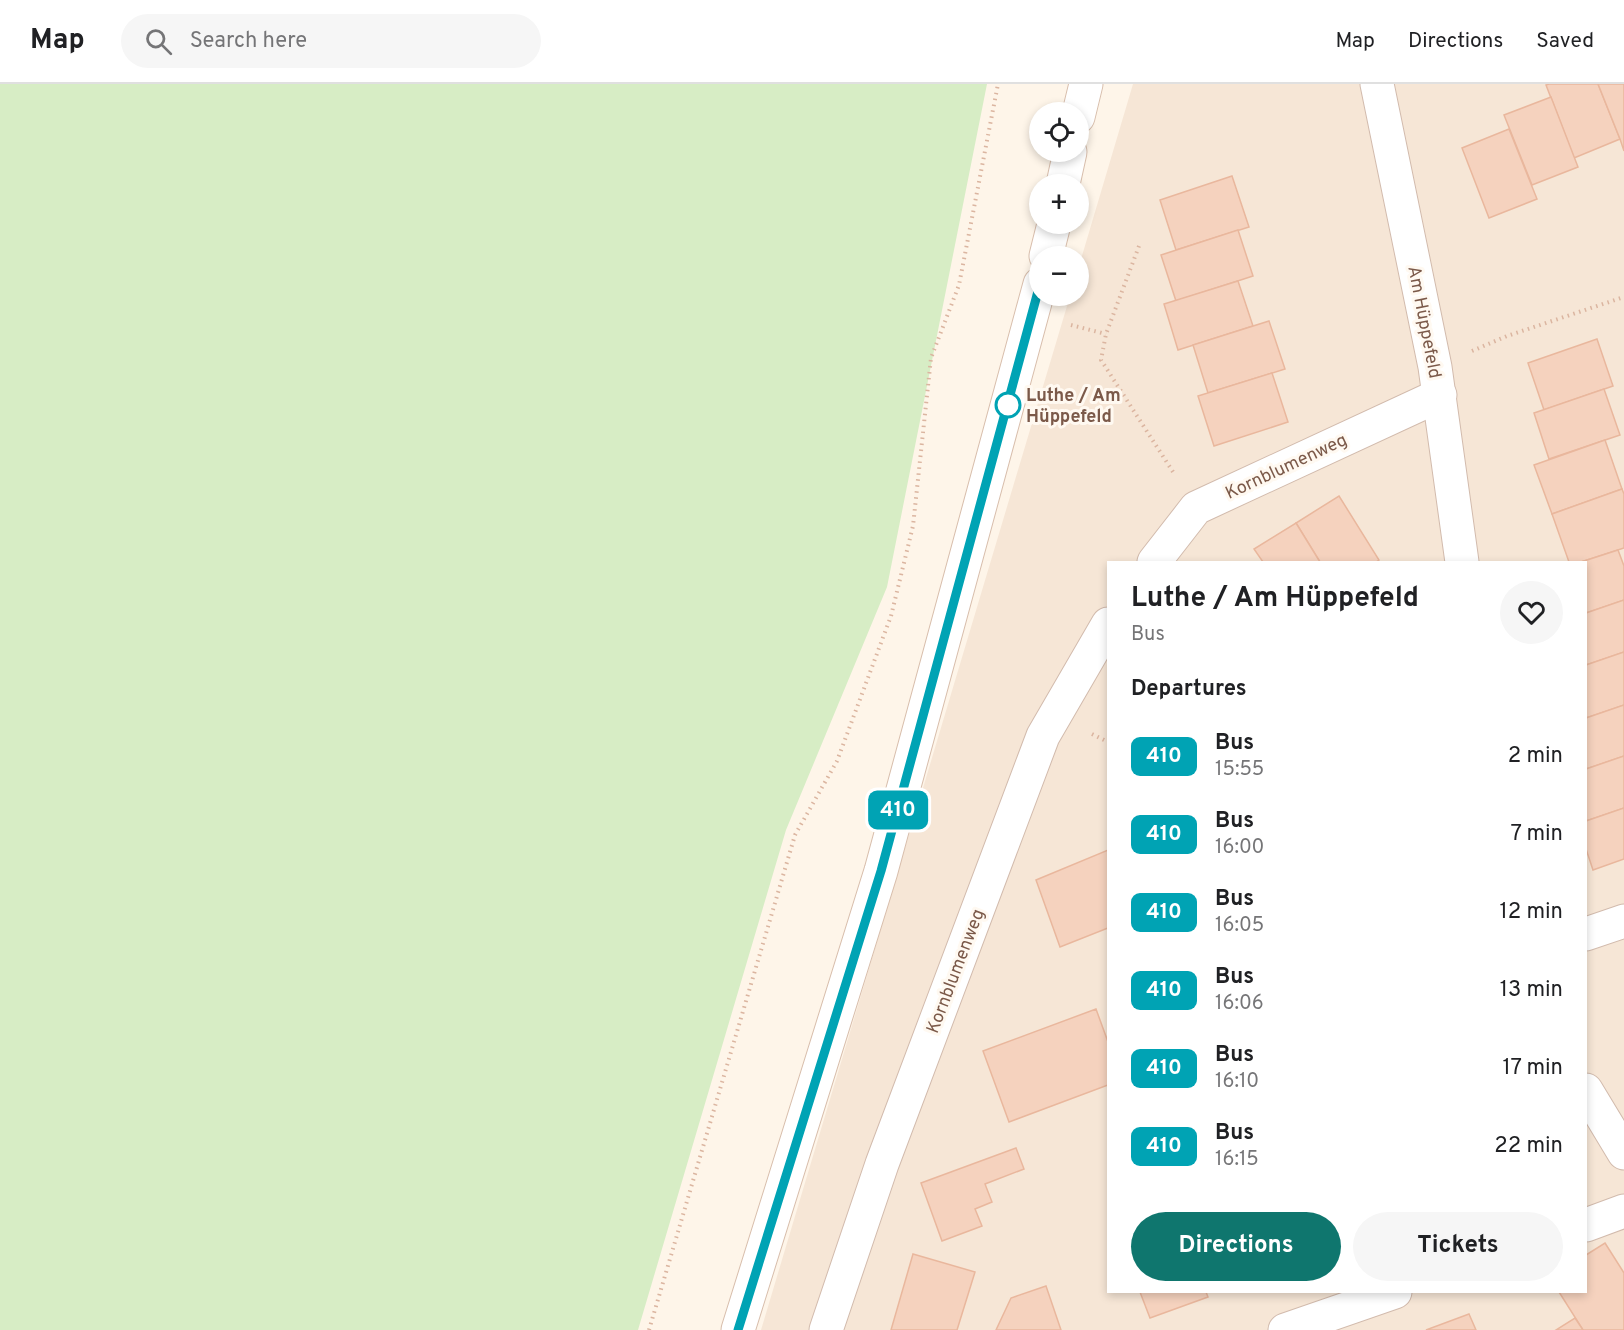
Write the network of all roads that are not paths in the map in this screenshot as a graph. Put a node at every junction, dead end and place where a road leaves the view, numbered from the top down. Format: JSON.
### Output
{"nodes":[{"id":1,"x":1086,"y":84,"type":"edge"},
{"id":2,"x":1377,"y":84,"type":"edge"},
{"id":3,"x":1082,"y":102,"type":"edge"},
{"id":4,"x":1034,"y":306,"type":"edge"},
{"id":5,"x":1437,"y":381,"type":"junction"},
{"id":6,"x":1155,"y":561,"type":"edge"},
{"id":7,"x":1462,"y":561,"type":"edge"},
{"id":8,"x":1107,"y":626,"type":"edge"},
{"id":9,"x":1624,"y":921,"type":"edge"},
{"id":10,"x":1587,"y":934,"type":"edge"},
{"id":11,"x":1587,"y":1092,"type":"edge"},
{"id":12,"x":1624,"y":1153,"type":"edge"},
{"id":13,"x":1624,"y":1211,"type":"edge"},
{"id":14,"x":1587,"y":1225,"type":"edge"},
{"id":15,"x":1392,"y":1293,"type":"edge"},
{"id":16,"x":738,"y":1330,"type":"edge"},
{"id":17,"x":826,"y":1330,"type":"edge"},
{"id":18,"x":1285,"y":1330,"type":"edge"}],
"edges":[{"from":1,"to":3,"type":"street"},
{"from":2,"to":5,"type":"street","name":"Am Hüppefeld"},
{"from":4,"to":16,"type":"street"},
{"from":5,"to":6,"type":"street","name":"Kornblumenweg"},
{"from":5,"to":7,"type":"street","name":"Am Hüppefeld"},
{"from":8,"to":17,"type":"street","name":"Kornblumenweg"},
{"from":9,"to":10,"type":"street"},
{"from":11,"to":12,"type":"street"},
{"from":13,"to":14,"type":"street"},
{"from":15,"to":18,"type":"street"}]}
